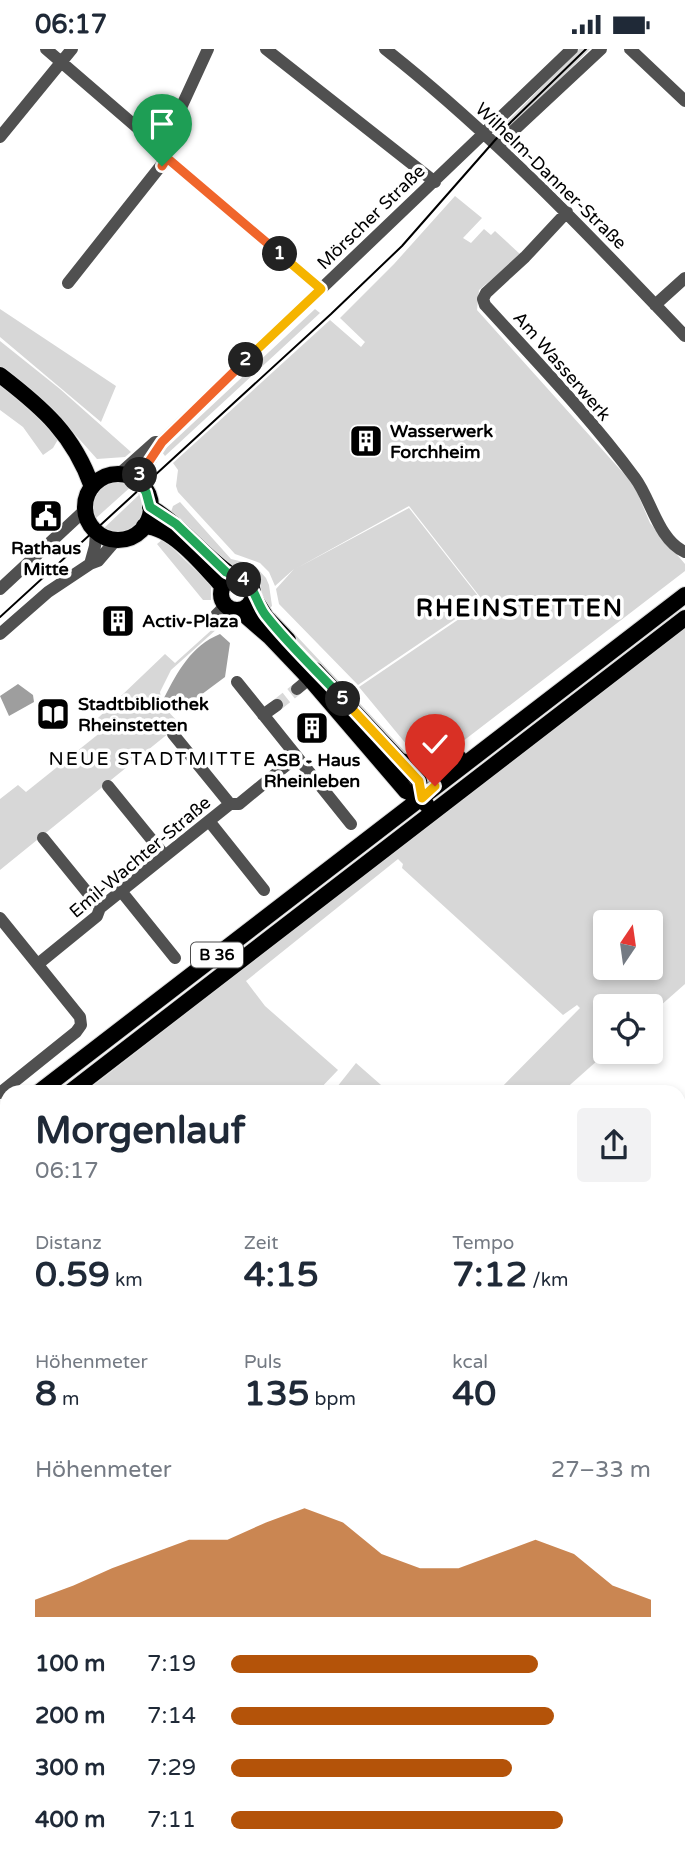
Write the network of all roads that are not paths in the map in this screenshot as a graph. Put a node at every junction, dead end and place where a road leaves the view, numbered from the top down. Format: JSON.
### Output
{"nodes":[{"id":1,"x":46,"y":49,"type":"edge"},
{"id":2,"x":72,"y":49,"type":"edge"},
{"id":3,"x":208,"y":49,"type":"edge"},
{"id":4,"x":266,"y":49,"type":"edge"},
{"id":5,"x":385,"y":49,"type":"edge"},
{"id":6,"x":572,"y":49,"type":"edge"},
{"id":7,"x":601,"y":49,"type":"edge"},
{"id":8,"x":630,"y":49,"type":"edge"},
{"id":9,"x":61,"y":62,"type":"junction"},
{"id":10,"x":685,"y":101,"type":"edge"},
{"id":11,"x":484,"y":134,"type":"junction"},
{"id":12,"x":0,"y":137,"type":"edge"},
{"id":13,"x":497,"y":146,"type":"junction"},
{"id":14,"x":165,"y":154,"type":"junction"},
{"id":15,"x":435,"y":181,"type":"junction"},
{"id":16,"x":567,"y":212,"type":"junction"},
{"id":17,"x":685,"y":278,"type":"edge"},
{"id":18,"x":68,"y":283,"type":"dead end"},
{"id":19,"x":321,"y":289,"type":"junction"},
{"id":20,"x":655,"y":305,"type":"junction"},
{"id":21,"x":685,"y":337,"type":"edge"},
{"id":22,"x":0,"y":375,"type":"edge"},
{"id":23,"x":162,"y":442,"type":"junction"},
{"id":24,"x":77,"y":450,"type":"junction"},
{"id":25,"x":114,"y":475,"type":"junction"},
{"id":26,"x":138,"y":482,"type":"junction"},
{"id":27,"x":92,"y":487,"type":"junction"},
{"id":28,"x":150,"y":507,"type":"junction"},
{"id":29,"x":85,"y":510,"type":"junction"},
{"id":30,"x":144,"y":526,"type":"junction"},
{"id":31,"x":96,"y":532,"type":"junction"},
{"id":32,"x":116,"y":540,"type":"junction"},
{"id":33,"x":685,"y":552,"type":"edge"},
{"id":34,"x":90,"y":564,"type":"junction"},
{"id":35,"x":229,"y":582,"type":"junction"},
{"id":36,"x":0,"y":589,"type":"edge"},
{"id":37,"x":685,"y":595,"type":"edge"},
{"id":38,"x":253,"y":596,"type":"junction"},
{"id":39,"x":227,"y":611,"type":"junction"},
{"id":40,"x":685,"y":618,"type":"edge"},
{"id":41,"x":0,"y":634,"type":"edge"},
{"id":42,"x":308,"y":680,"type":"junction"},
{"id":43,"x":237,"y":683,"type":"dead end"},
{"id":44,"x":276,"y":705,"type":"tunnel mouth"},
{"id":45,"x":263,"y":715,"type":"junction"},
{"id":46,"x":173,"y":734,"type":"dead end"},
{"id":47,"x":488,"y":747,"type":"junction"},
{"id":48,"x":294,"y":753,"type":"junction"},
{"id":49,"x":401,"y":761,"type":"junction"},
{"id":50,"x":108,"y":786,"type":"dead end"},
{"id":51,"x":422,"y":798,"type":"junction"},
{"id":52,"x":230,"y":804,"type":"junction"},
{"id":53,"x":433,"y":812,"type":"junction"},
{"id":54,"x":209,"y":821,"type":"junction"},
{"id":55,"x":351,"y":824,"type":"dead end"},
{"id":56,"x":43,"y":838,"type":"dead end"},
{"id":57,"x":165,"y":856,"type":"junction"},
{"id":58,"x":264,"y":890,"type":"dead end"},
{"id":59,"x":121,"y":891,"type":"junction"},
{"id":60,"x":100,"y":908,"type":"junction"},
{"id":61,"x":0,"y":918,"type":"edge"},
{"id":62,"x":175,"y":958,"type":"dead end"},
{"id":63,"x":38,"y":964,"type":"junction"},
{"id":64,"x":6,"y":1085,"type":"edge"},
{"id":65,"x":48,"y":1085,"type":"edge"},
{"id":66,"x":79,"y":1085,"type":"edge"}],
"edges":[{"from":1,"to":9,"type":"street"},
{"from":2,"to":9,"type":"street"},
{"from":3,"to":14,"type":"street"},
{"from":4,"to":15,"type":"street"},
{"from":5,"to":11,"type":"street","name":"Wilhelm-Danner-Straße"},
{"from":6,"to":11,"type":"street","name":"Mörscher Straße"},
{"from":7,"to":13,"type":"street"},
{"from":8,"to":10,"type":"street"},
{"from":9,"to":12,"type":"street"},
{"from":9,"to":14,"type":"street"},
{"from":11,"to":13,"type":"street","name":"Wilhelm-Danner-Straße"},
{"from":11,"to":15,"type":"street","name":"Mörscher Straße"},
{"from":13,"to":16,"type":"street","name":"Wilhelm-Danner-Straße"},
{"from":14,"to":18,"type":"street"},
{"from":14,"to":19,"type":"street"},
{"from":15,"to":19,"type":"street","name":"Mörscher Straße"},
{"from":16,"to":20,"type":"street","name":"Wilhelm-Danner-Straße"},
{"from":16,"to":33,"type":"street","name":"Am Wasserwerk"},
{"from":17,"to":20,"type":"street"},
{"from":19,"to":23,"type":"street","name":"Mörscher Straße"},
{"from":20,"to":21,"type":"street","name":"Wilhelm-Danner-Straße"},
{"from":22,"to":24,"type":"main road"},
{"from":23,"to":25,"type":"street","name":"Mörscher Straße"},
{"from":23,"to":26,"type":"street","name":"Mörscher Straße"},
{"from":24,"to":25,"type":"main road"},
{"from":24,"to":27,"type":"main road"},
{"from":25,"to":26,"type":"main road"},
{"from":25,"to":27,"type":"main road"},
{"from":26,"to":28,"type":"main road"},
{"from":27,"to":29,"type":"main road"},
{"from":28,"to":30,"type":"main road"},
{"from":28,"to":35,"type":"main road"},
{"from":29,"to":31,"type":"main road"},
{"from":29,"to":36,"type":"street"},
{"from":30,"to":32,"type":"main road"},
{"from":30,"to":35,"type":"main road"},
{"from":31,"to":32,"type":"main road"},
{"from":31,"to":34,"type":"street"},
{"from":32,"to":34,"type":"street"},
{"from":34,"to":41,"type":"street"},
{"from":35,"to":38,"type":"main road"},
{"from":35,"to":39,"type":"main road"},
{"from":37,"to":47,"type":"main road","number":"B 36"},
{"from":38,"to":39,"type":"main road"},
{"from":38,"to":42,"type":"main road"},
{"from":39,"to":42,"type":"main road"},
{"from":40,"to":53,"type":"main road","number":"B 36"},
{"from":42,"to":49,"type":"main road"},
{"from":42,"to":51,"type":"main road"},
{"from":43,"to":45,"type":"street"},
{"from":44,"to":45,"type":"street"},
{"from":45,"to":48,"type":"street"},
{"from":46,"to":52,"type":"street"},
{"from":47,"to":49,"type":"main road"},
{"from":47,"to":51,"type":"main road","number":"B 36"},
{"from":48,"to":52,"type":"street","name":"Emil-Wachter-Straße"},
{"from":48,"to":55,"type":"street"},
{"from":49,"to":51,"type":"main road"},
{"from":50,"to":57,"type":"street"},
{"from":51,"to":53,"type":"main road"},
{"from":51,"to":65,"type":"main road","number":"B 36"},
{"from":52,"to":54,"type":"street","name":"Emil-Wachter-Straße"},
{"from":53,"to":66,"type":"main road","number":"B 36"},
{"from":54,"to":57,"type":"street","name":"Emil-Wachter-Straße"},
{"from":54,"to":58,"type":"street"},
{"from":56,"to":60,"type":"street"},
{"from":57,"to":59,"type":"street","name":"Emil-Wachter-Straße"},
{"from":59,"to":60,"type":"street","name":"Emil-Wachter-Straße"},
{"from":59,"to":62,"type":"street"},
{"from":60,"to":63,"type":"street","name":"Emil-Wachter-Straße"},
{"from":61,"to":63,"type":"street"},
{"from":63,"to":64,"type":"street"}]}
